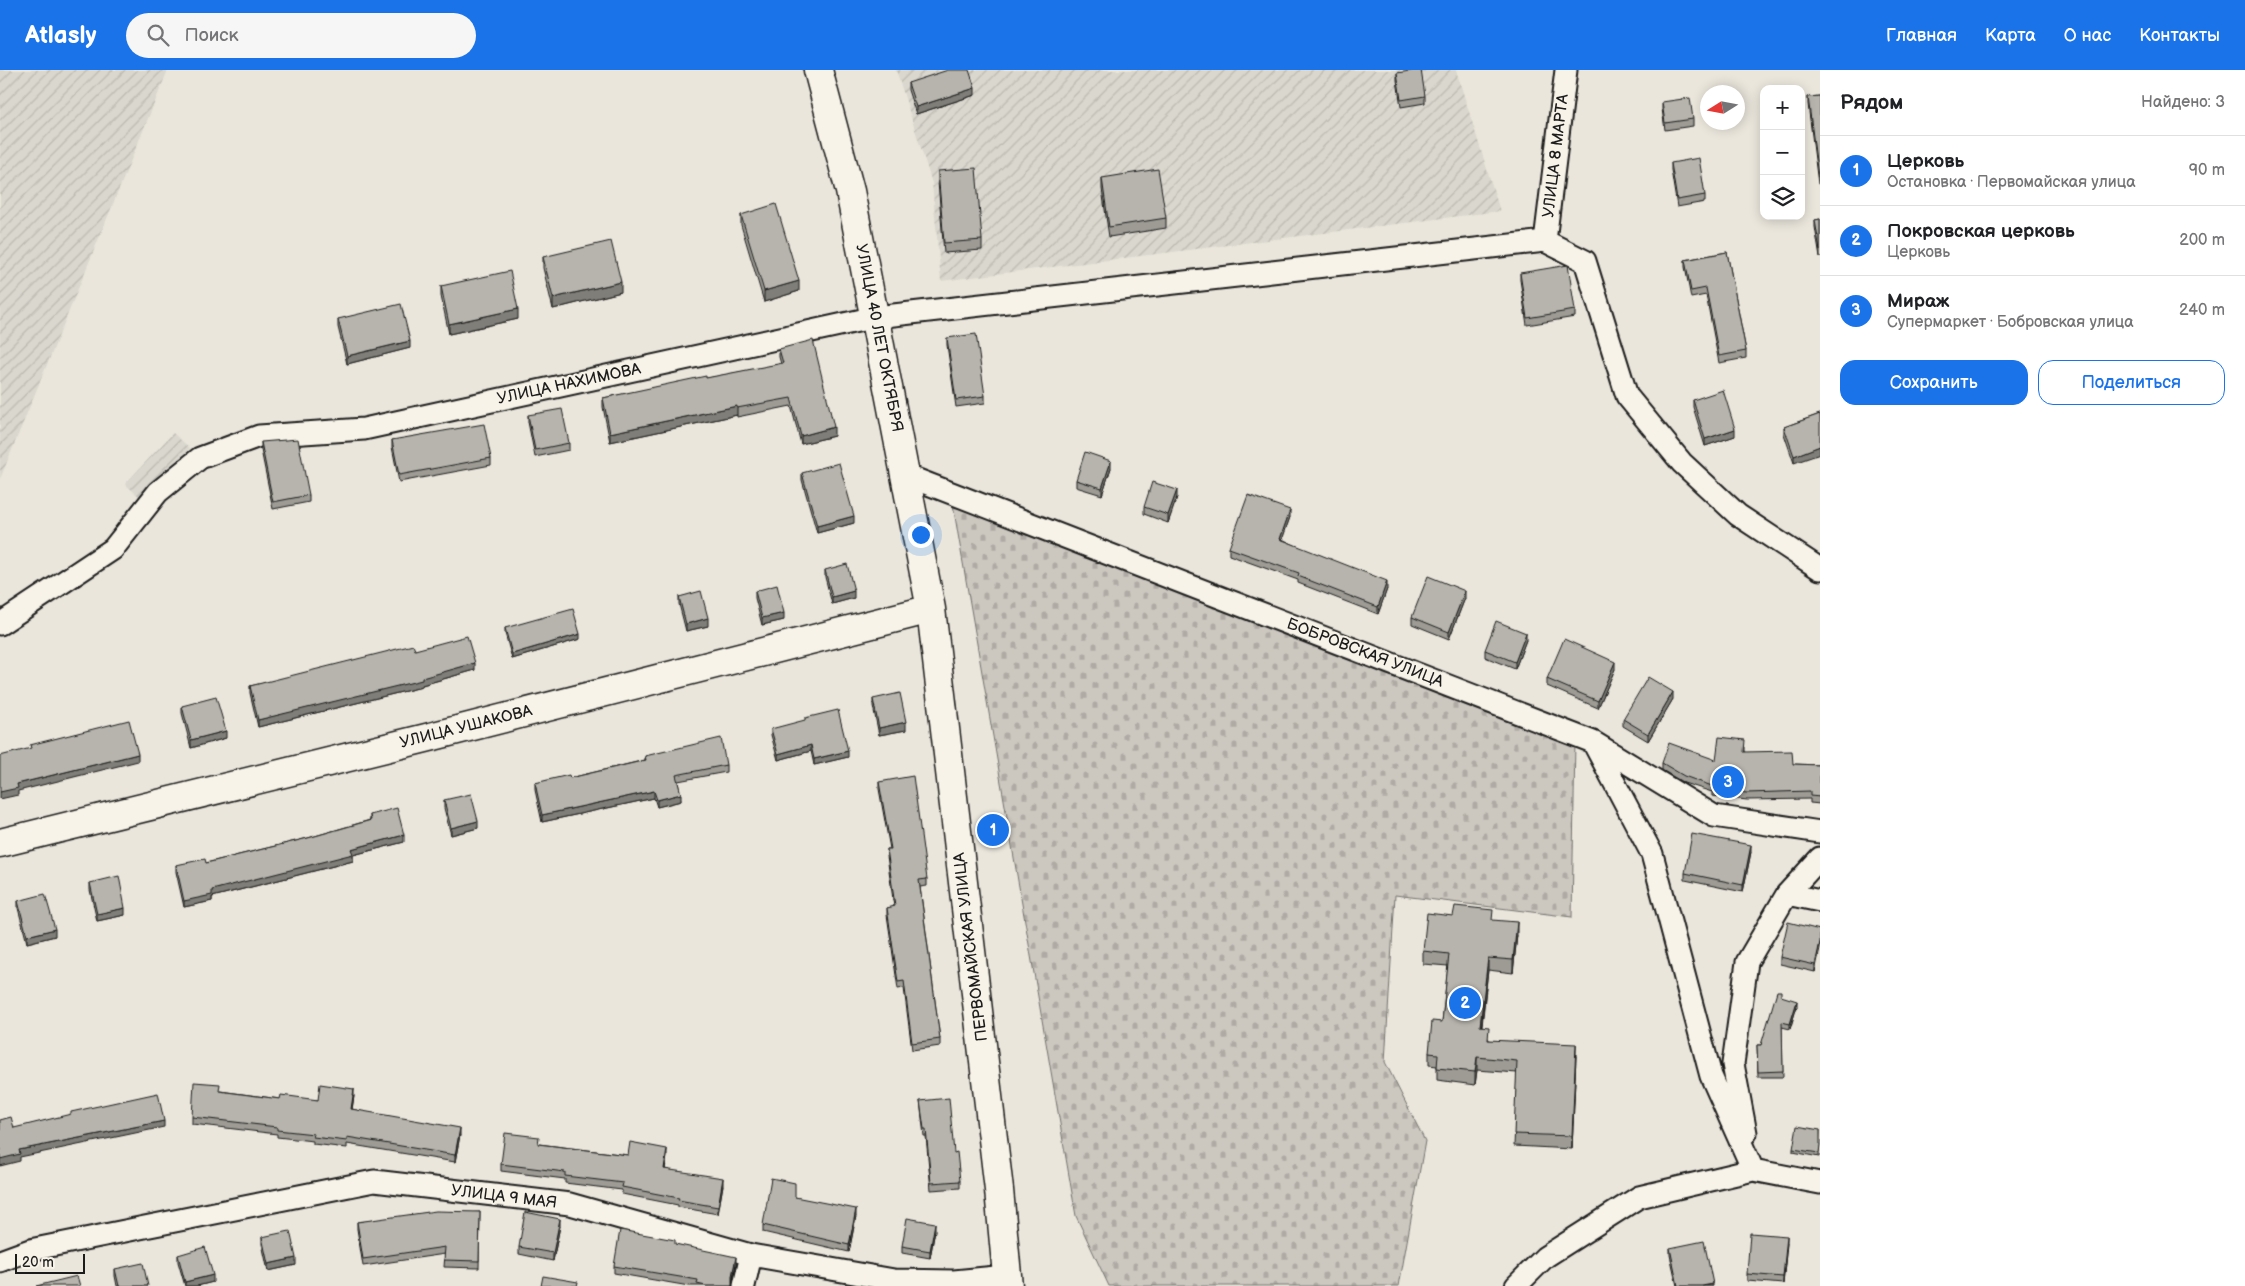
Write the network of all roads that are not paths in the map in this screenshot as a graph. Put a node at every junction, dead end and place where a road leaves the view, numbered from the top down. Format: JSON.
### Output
{"nodes":[{"id":1,"x":818,"y":70,"type":"edge"},
{"id":2,"x":1566,"y":70,"type":"edge"},
{"id":3,"x":1545,"y":241,"type":"junction"},
{"id":4,"x":876,"y":317,"type":"junction"},
{"id":5,"x":905,"y":475,"type":"junction"},
{"id":6,"x":1820,"y":570,"type":"edge"},
{"id":7,"x":931,"y":609,"type":"junction"},
{"id":8,"x":0,"y":624,"type":"edge"},
{"id":9,"x":1593,"y":742,"type":"junction"},
{"id":10,"x":1820,"y":832,"type":"edge"},
{"id":11,"x":0,"y":843,"type":"edge"},
{"id":12,"x":1820,"y":858,"type":"edge"},
{"id":13,"x":1787,"y":894,"type":"junction"},
{"id":14,"x":1820,"y":901,"type":"edge"},
{"id":15,"x":1753,"y":1170,"type":"junction"},
{"id":16,"x":1820,"y":1183,"type":"edge"},
{"id":17,"x":751,"y":1256,"type":"junction"},
{"id":18,"x":0,"y":1261,"type":"edge"},
{"id":19,"x":1007,"y":1281,"type":"edge"},
{"id":20,"x":969,"y":1283,"type":"edge"},
{"id":21,"x":744,"y":1286,"type":"edge"},
{"id":22,"x":1516,"y":1286,"type":"edge"}],
"edges":[{"from":1,"to":4,"type":"main road","name":"УЛИЦА 40 ЛЕТ ОКТЯБРЯ"},
{"from":2,"to":3,"type":"street","name":"УЛИЦА 8 МАРТА"},
{"from":3,"to":4,"type":"street","name":"УЛИЦА НАХИМОВА"},
{"from":3,"to":6,"type":"street"},
{"from":4,"to":5,"type":"main road","name":"УЛИЦА 40 ЛЕТ ОКТЯБРЯ"},
{"from":4,"to":8,"type":"street","name":"УЛИЦА НАХИМОВА"},
{"from":5,"to":7,"type":"main road","name":"УЛИЦА 40 ЛЕТ ОКТЯБРЯ"},
{"from":5,"to":9,"type":"street","name":"БОБРОВСКАЯ УЛИЦА"},
{"from":7,"to":11,"type":"main road","name":"УЛИЦА УШАКОВА"},
{"from":7,"to":19,"type":"main road","name":"ПЕРВОМАЙСКАЯ УЛИЦА"},
{"from":9,"to":10,"type":"street","name":"БОБРОВСКАЯ УЛИЦА"},
{"from":9,"to":15,"type":"street"},
{"from":12,"to":13,"type":"street"},
{"from":13,"to":14,"type":"street"},
{"from":13,"to":15,"type":"street"},
{"from":15,"to":16,"type":"street"},
{"from":15,"to":22,"type":"street"},
{"from":17,"to":18,"type":"street","name":"УЛИЦА 9 МАЯ"},
{"from":17,"to":20,"type":"street","name":"УЛИЦА 9 МАЯ"},
{"from":17,"to":21,"type":"street"},
{"from":19,"to":20,"type":"street","name":"УЛИЦА 9 МАЯ"}]}
